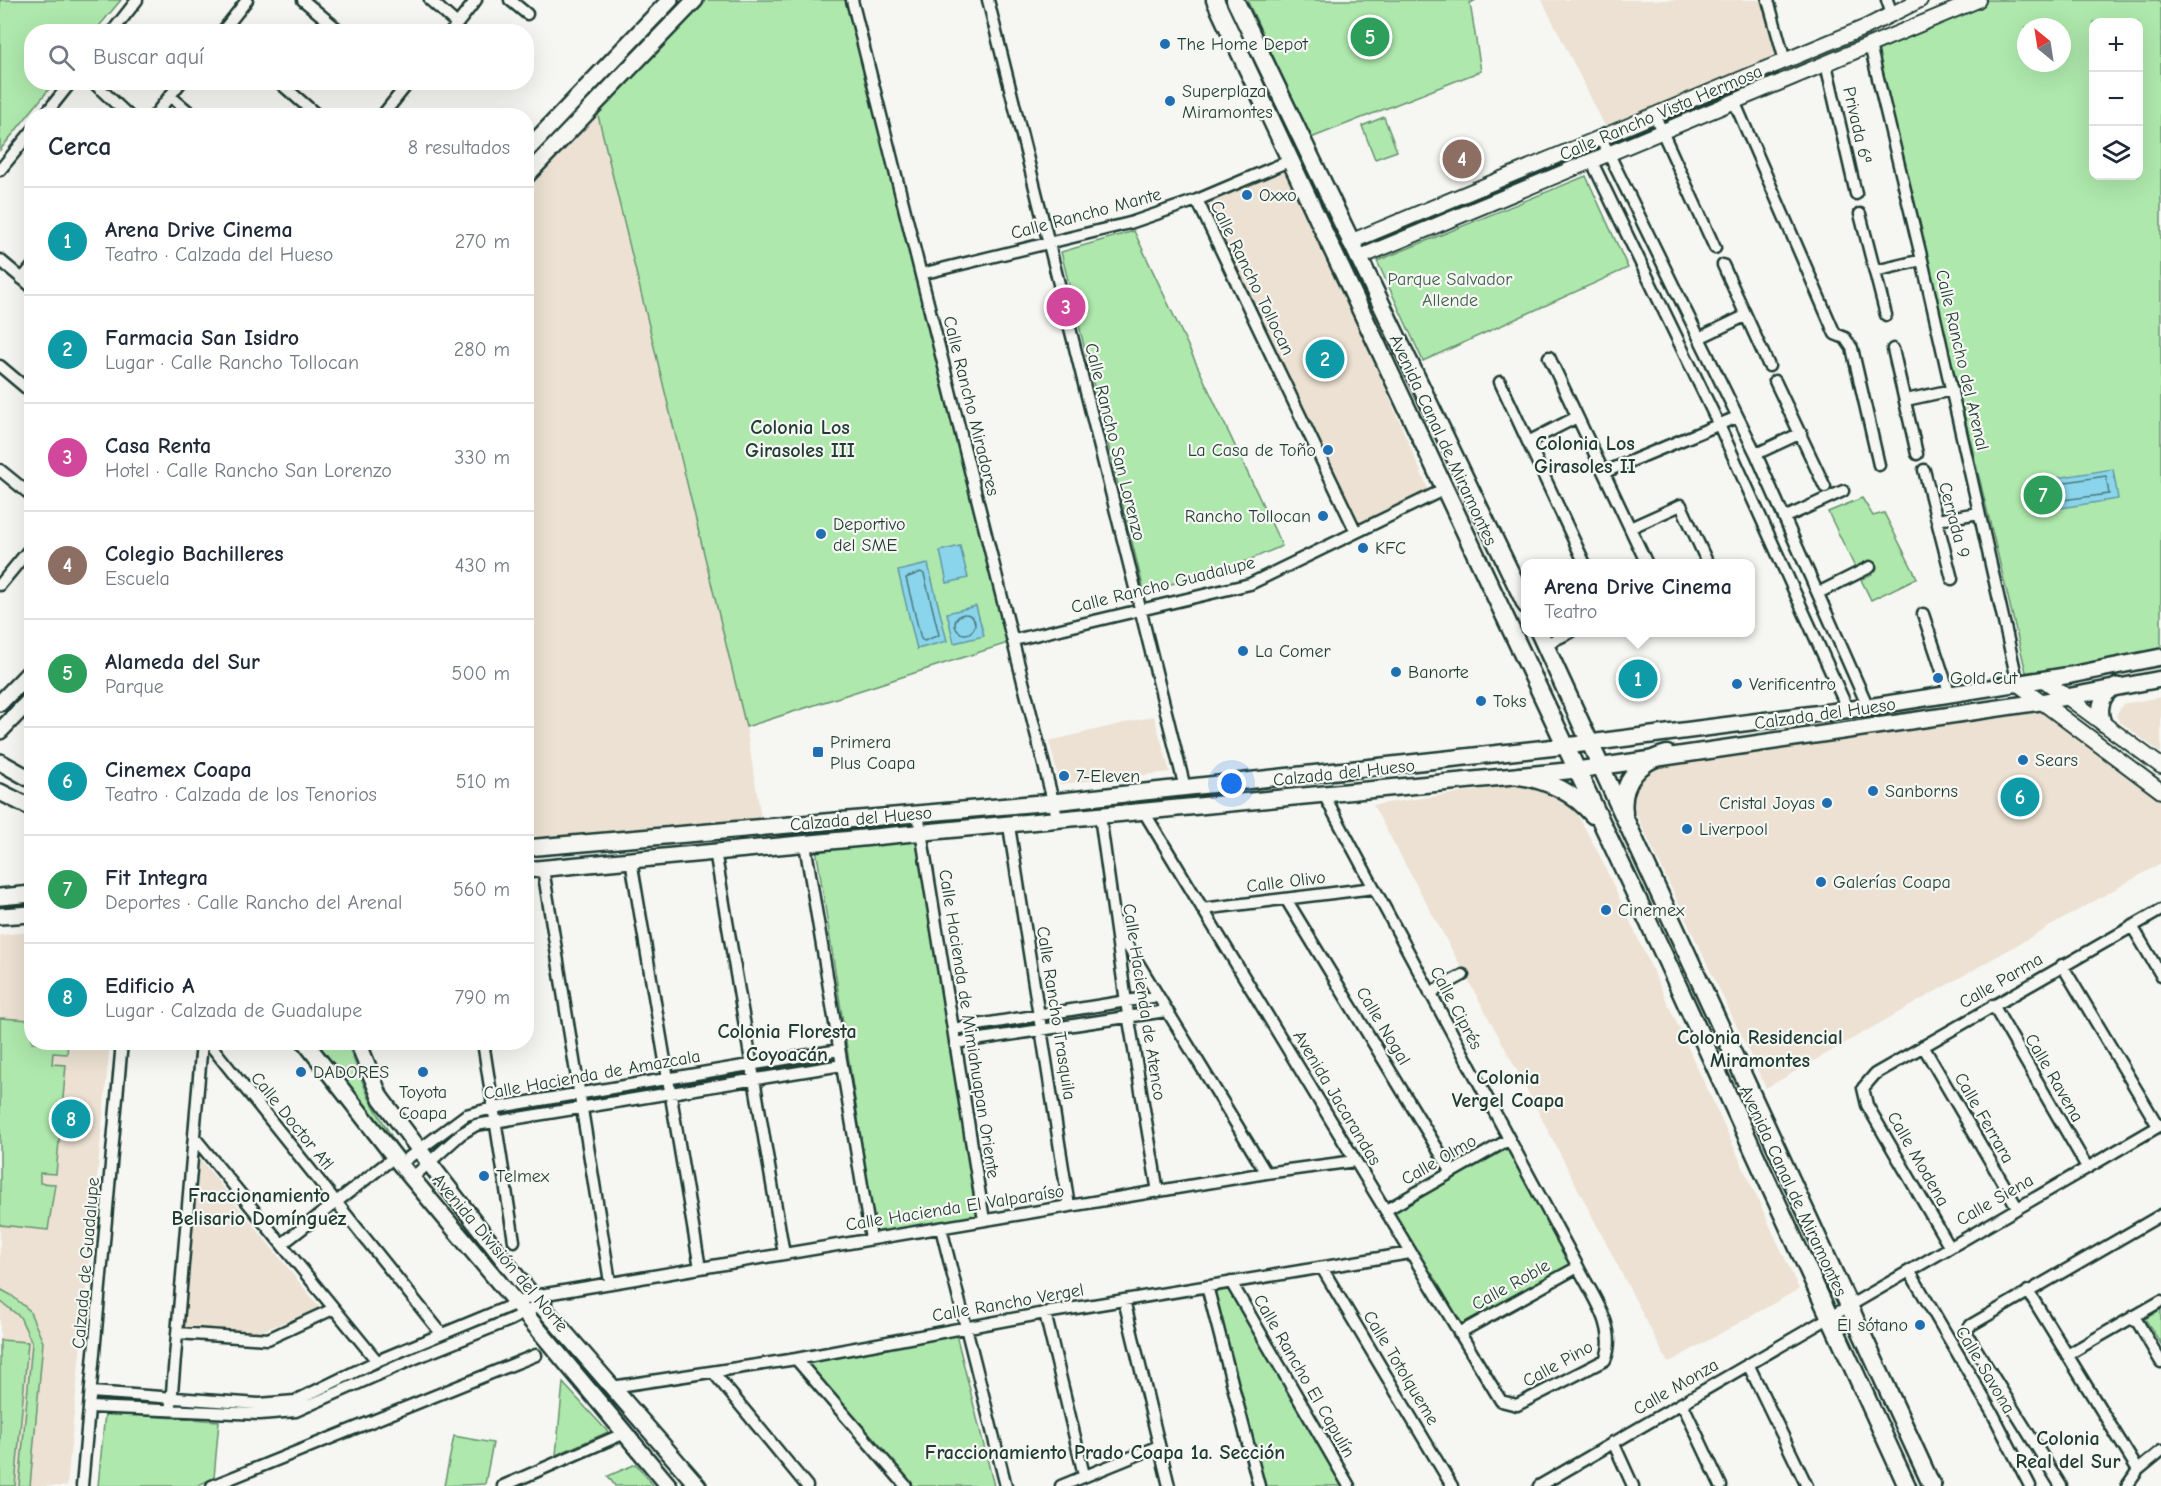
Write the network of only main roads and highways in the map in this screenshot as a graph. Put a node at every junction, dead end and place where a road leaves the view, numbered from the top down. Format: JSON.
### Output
{"nodes":[{"id":1,"x":670,"y":0,"type":"edge"},
{"id":2,"x":695,"y":0,"type":"edge"},
{"id":3,"x":1215,"y":0,"type":"edge"},
{"id":4,"x":1235,"y":0,"type":"edge"},
{"id":5,"x":534,"y":142,"type":"edge"},
{"id":6,"x":534,"y":168,"type":"edge"},
{"id":7,"x":1521,"y":595,"type":"edge"},
{"id":8,"x":1541,"y":639,"type":"edge"},
{"id":9,"x":2161,"y":657,"type":"edge"},
{"id":10,"x":24,"y":678,"type":"edge"},
{"id":11,"x":2161,"y":679,"type":"edge"},
{"id":12,"x":2118,"y":685,"type":"junction"},
{"id":13,"x":0,"y":704,"type":"edge"},
{"id":14,"x":24,"y":706,"type":"edge"},
{"id":15,"x":2103,"y":723,"type":"road end"},
{"id":16,"x":0,"y":731,"type":"edge"},
{"id":17,"x":1590,"y":743,"type":"junction"},
{"id":18,"x":1566,"y":746,"type":"junction"},
{"id":19,"x":1667,"y":754,"type":"junction"},
{"id":20,"x":0,"y":762,"type":"edge"},
{"id":21,"x":1600,"y":766,"type":"junction"},
{"id":22,"x":1577,"y":770,"type":"junction"},
{"id":23,"x":24,"y":776,"type":"edge"},
{"id":24,"x":1519,"y":776,"type":"junction"},
{"id":25,"x":0,"y":792,"type":"edge"},
{"id":26,"x":24,"y":804,"type":"edge"},
{"id":27,"x":1625,"y":820,"type":"junction"},
{"id":28,"x":1609,"y":839,"type":"junction"},
{"id":29,"x":534,"y":847,"type":"edge"},
{"id":30,"x":534,"y":870,"type":"edge"},
{"id":31,"x":24,"y":895,"type":"edge"},
{"id":32,"x":0,"y":897,"type":"edge"},
{"id":33,"x":24,"y":914,"type":"edge"},
{"id":34,"x":0,"y":916,"type":"edge"},
{"id":35,"x":311,"y":1050,"type":"edge"},
{"id":36,"x":361,"y":1050,"type":"edge"},
{"id":37,"x":669,"y":1486,"type":"edge"},
{"id":38,"x":698,"y":1486,"type":"edge"},
{"id":39,"x":1907,"y":1486,"type":"edge"},
{"id":40,"x":1932,"y":1486,"type":"edge"}],
"edges":[{"from":1,"to":5,"type":"main road"},
{"from":2,"to":6,"type":"main road"},
{"from":3,"to":18,"type":"main road","name":"Avenida Canal de Miramontes"},
{"from":4,"to":7,"type":"main road","name":"Avenida Canal de Miramontes"},
{"from":8,"to":17,"type":"main road","name":"Avenida Canal de Miramontes"},
{"from":9,"to":17,"type":"main road","name":"Calzada del Hueso"},
{"from":10,"to":13,"type":"main road"},
{"from":11,"to":12,"type":"main road","name":"Calzada del Hueso"},
{"from":12,"to":15,"type":"main road"},
{"from":12,"to":19,"type":"main road","name":"Calzada del Hueso"},
{"from":14,"to":16,"type":"main road"},
{"from":17,"to":18,"type":"main road","name":"Calzada del Hueso"},
{"from":17,"to":21,"type":"main road","name":"Avenida Canal de Miramontes"},
{"from":18,"to":22,"type":"main road","name":"Avenida Canal de Miramontes"},
{"from":18,"to":29,"type":"main road","name":"Calzada del Hueso"},
{"from":19,"to":21,"type":"main road","name":"Calzada del Hueso"},
{"from":19,"to":27,"type":"main road"},
{"from":20,"to":23,"type":"main road"},
{"from":21,"to":22,"type":"main road","name":"Calzada del Hueso"},
{"from":21,"to":27,"type":"main road","name":"Avenida Canal de Miramontes"},
{"from":22,"to":24,"type":"main road","name":"Calzada del Hueso"},
{"from":22,"to":28,"type":"main road","name":"Avenida Canal de Miramontes"},
{"from":24,"to":28,"type":"main road"},
{"from":24,"to":30,"type":"main road","name":"Calzada del Hueso"},
{"from":25,"to":26,"type":"main road"},
{"from":27,"to":40,"type":"main road","name":"Avenida Canal de Miramontes"},
{"from":28,"to":39,"type":"main road","name":"Avenida Canal de Miramontes"},
{"from":31,"to":32,"type":"main road"},
{"from":33,"to":34,"type":"main road"},
{"from":35,"to":37,"type":"main road","name":"Avenida División del Norte"},
{"from":36,"to":38,"type":"main road","name":"Avenida División del Norte"}]}
